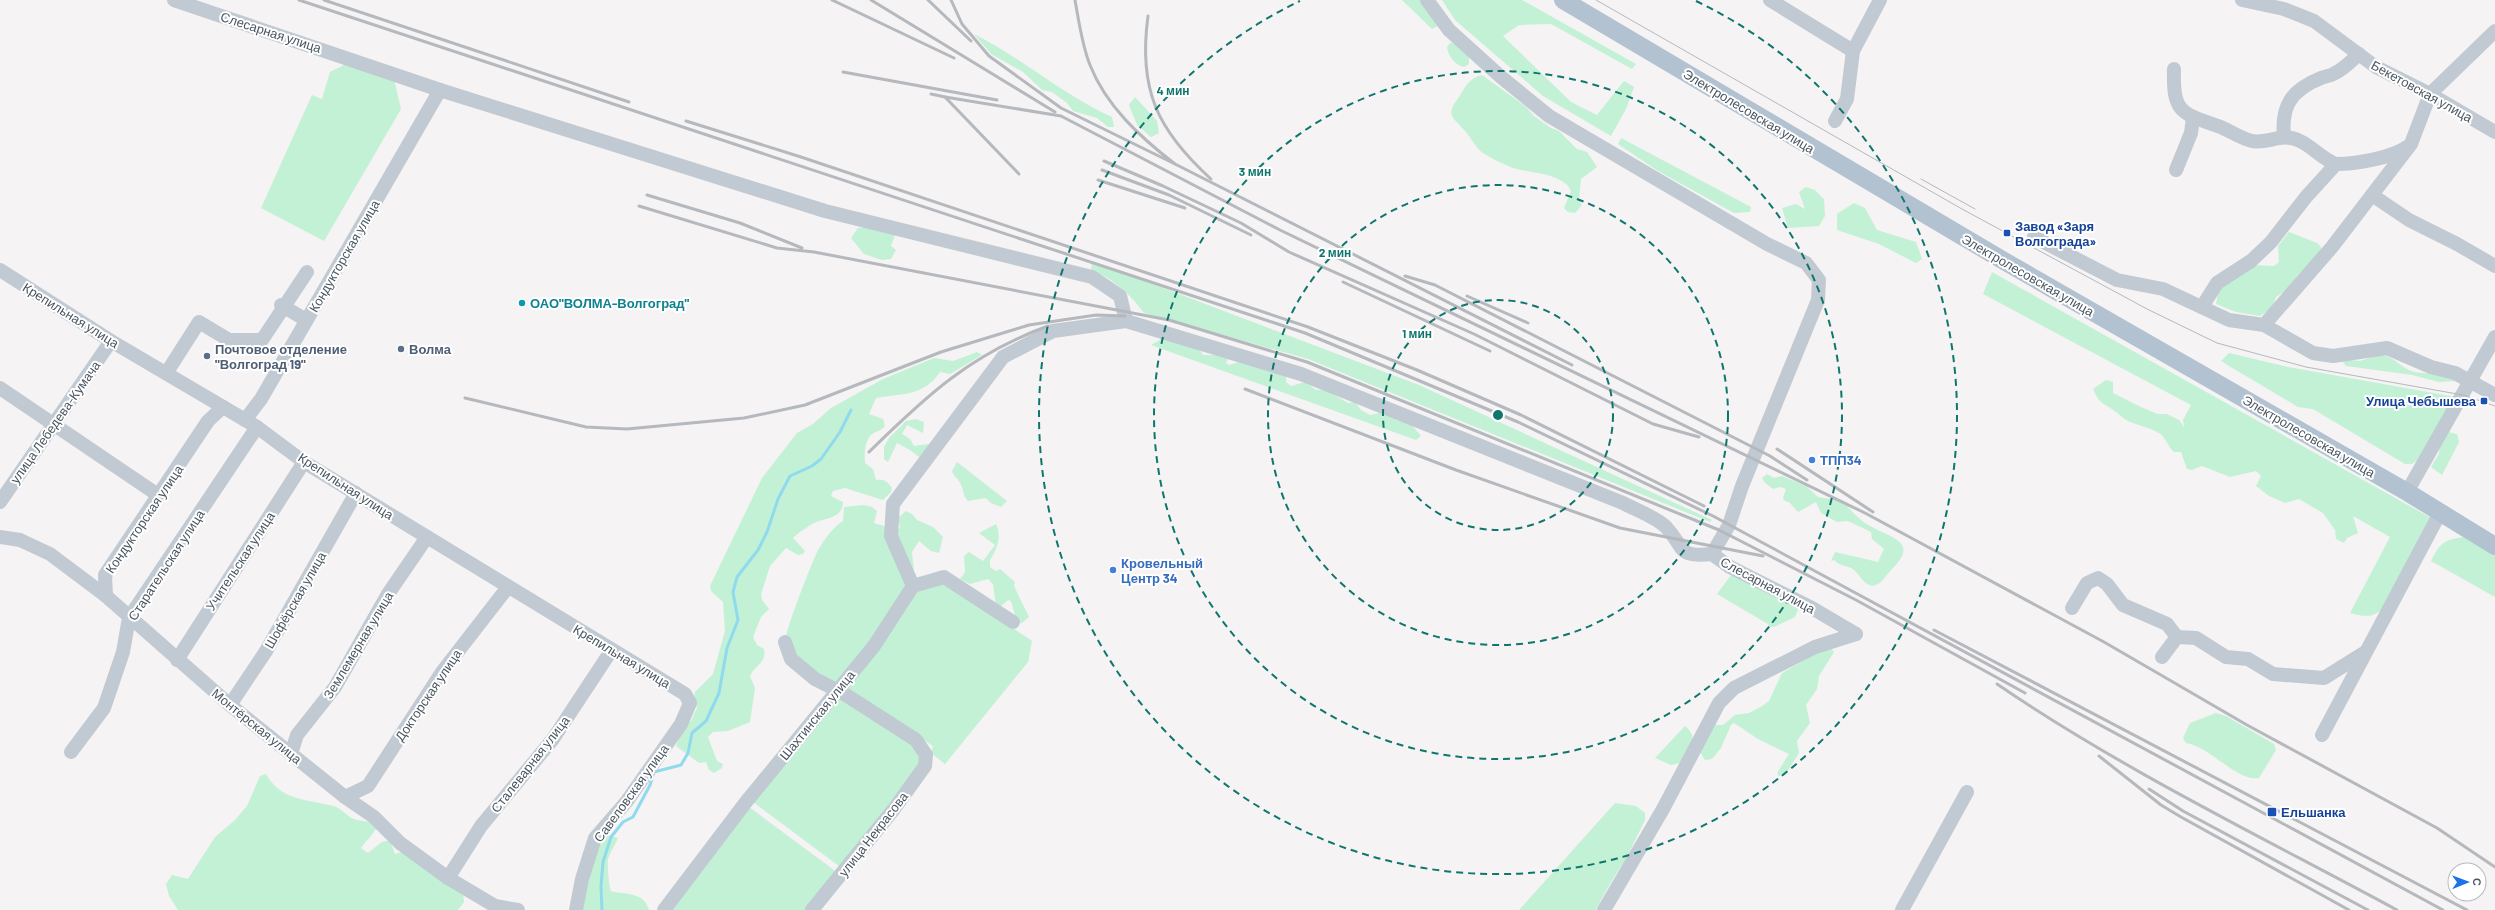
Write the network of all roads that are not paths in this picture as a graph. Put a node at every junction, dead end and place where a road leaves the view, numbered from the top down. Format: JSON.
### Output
{"nodes":[{"id":1,"x":174,"y":0,"type":"edge"},
{"id":2,"x":1427,"y":0,"type":"edge"},
{"id":3,"x":1563,"y":0,"type":"edge"},
{"id":4,"x":1770,"y":0,"type":"edge"},
{"id":5,"x":1880,"y":0,"type":"edge"},
{"id":6,"x":2242,"y":0,"type":"edge"},
{"id":7,"x":2495,"y":31,"type":"edge"},
{"id":8,"x":1853,"y":51,"type":"junction"},
{"id":9,"x":2360,"y":54,"type":"junction"},
{"id":10,"x":2174,"y":69,"type":"dead end"},
{"id":11,"x":440,"y":90,"type":"junction"},
{"id":12,"x":2430,"y":94,"type":"junction"},
{"id":13,"x":2193,"y":118,"type":"junction"},
{"id":14,"x":1835,"y":121,"type":"dead end"},
{"id":15,"x":2495,"y":132,"type":"edge"},
{"id":16,"x":2284,"y":137,"type":"junction"},
{"id":17,"x":2411,"y":144,"type":"junction"},
{"id":18,"x":2336,"y":164,"type":"junction"},
{"id":19,"x":2176,"y":170,"type":"dead end"},
{"id":20,"x":2372,"y":194,"type":"junction"},
{"id":21,"x":2034,"y":237,"type":"dead end"},
{"id":22,"x":2495,"y":266,"type":"edge"},
{"id":23,"x":0,"y":270,"type":"edge"},
{"id":24,"x":307,"y":272,"type":"dead end"},
{"id":25,"x":282,"y":306,"type":"junction"},
{"id":26,"x":2202,"y":307,"type":"junction"},
{"id":27,"x":306,"y":320,"type":"junction"},
{"id":28,"x":1126,"y":320,"type":"junction"},
{"id":29,"x":2264,"y":325,"type":"junction"},
{"id":30,"x":2495,"y":337,"type":"edge"},
{"id":31,"x":111,"y":341,"type":"junction"},
{"id":32,"x":167,"y":372,"type":"junction"},
{"id":33,"x":2471,"y":382,"type":"junction"},
{"id":34,"x":0,"y":388,"type":"edge"},
{"id":35,"x":2495,"y":395,"type":"edge"},
{"id":36,"x":223,"y":407,"type":"junction"},
{"id":37,"x":53,"y":423,"type":"junction"},
{"id":38,"x":251,"y":424,"type":"junction"},
{"id":39,"x":304,"y":462,"type":"junction"},
{"id":40,"x":2407,"y":492,"type":"junction"},
{"id":41,"x":356,"y":493,"type":"junction"},
{"id":42,"x":158,"y":495,"type":"junction"},
{"id":43,"x":0,"y":502,"type":"edge"},
{"id":44,"x":2440,"y":513,"type":"junction"},
{"id":45,"x":0,"y":537,"type":"edge"},
{"id":46,"x":427,"y":537,"type":"junction"},
{"id":47,"x":2495,"y":546,"type":"edge"},
{"id":48,"x":1712,"y":554,"type":"junction"},
{"id":49,"x":913,"y":586,"type":"junction"},
{"id":50,"x":508,"y":587,"type":"junction"},
{"id":51,"x":106,"y":596,"type":"junction"},
{"id":52,"x":2072,"y":608,"type":"dead end"},
{"id":53,"x":129,"y":618,"type":"junction"},
{"id":54,"x":1013,"y":622,"type":"dead end"},
{"id":55,"x":2176,"y":637,"type":"junction"},
{"id":56,"x":785,"y":642,"type":"dead end"},
{"id":57,"x":611,"y":651,"type":"junction"},
{"id":58,"x":2365,"y":653,"type":"junction"},
{"id":59,"x":2162,"y":657,"type":"dead end"},
{"id":60,"x":176,"y":660,"type":"junction"},
{"id":61,"x":837,"y":690,"type":"junction"},
{"id":62,"x":690,"y":703,"type":"joint"},
{"id":63,"x":230,"y":705,"type":"junction"},
{"id":64,"x":2322,"y":735,"type":"dead end"},
{"id":65,"x":71,"y":752,"type":"dead end"},
{"id":66,"x":291,"y":754,"type":"junction"},
{"id":67,"x":1967,"y":792,"type":"dead end"},
{"id":68,"x":345,"y":797,"type":"junction"},
{"id":69,"x":448,"y":878,"type":"junction"},
{"id":70,"x":518,"y":910,"type":"edge"},
{"id":71,"x":576,"y":910,"type":"edge"},
{"id":72,"x":664,"y":910,"type":"edge"},
{"id":73,"x":812,"y":910,"type":"edge"},
{"id":74,"x":1604,"y":910,"type":"edge"},
{"id":75,"x":1902,"y":910,"type":"edge"}],
"edges":[{"from":1,"to":11,"type":"street","name":"Слесарная улица"},
{"from":2,"to":48,"type":"street"},
{"from":3,"to":40,"type":"main road","name":"Электролесовская улица"},
{"from":4,"to":8,"type":"street"},
{"from":5,"to":8,"type":"street"},
{"from":6,"to":9,"type":"street","name":"Бекетовская улица"},
{"from":7,"to":12,"type":"street"},
{"from":8,"to":14,"type":"street"},
{"from":9,"to":12,"type":"street","name":"Бекетовская улица"},
{"from":9,"to":16,"type":"street"},
{"from":10,"to":13,"type":"street"},
{"from":11,"to":27,"type":"street","name":"Кондукторская улица"},
{"from":11,"to":28,"type":"street","name":"Слесарная улица"},
{"from":12,"to":15,"type":"street","name":"Бекетовская улица"},
{"from":12,"to":17,"type":"street"},
{"from":13,"to":16,"type":"street"},
{"from":13,"to":19,"type":"street"},
{"from":16,"to":18,"type":"street"},
{"from":17,"to":18,"type":"street"},
{"from":17,"to":20,"type":"street"},
{"from":18,"to":26,"type":"street"},
{"from":20,"to":22,"type":"street"},
{"from":20,"to":29,"type":"street"},
{"from":21,"to":26,"type":"street"},
{"from":23,"to":31,"type":"street","name":"Крепильная улица"},
{"from":24,"to":25,"type":"street"},
{"from":25,"to":27,"type":"street"},
{"from":25,"to":32,"type":"street"},
{"from":26,"to":29,"type":"street"},
{"from":27,"to":38,"type":"street","name":"Кондукторская улица"},
{"from":28,"to":48,"type":"street","name":"Слесарная улица"},
{"from":28,"to":49,"type":"street"},
{"from":29,"to":33,"type":"street"},
{"from":30,"to":33,"type":"street"},
{"from":31,"to":32,"type":"street","name":"Крепильная улица"},
{"from":31,"to":37,"type":"street","name":"улица Лебедева-Кумача"},
{"from":32,"to":36,"type":"street","name":"Крепильная улица"},
{"from":33,"to":35,"type":"street"},
{"from":33,"to":40,"type":"street"},
{"from":34,"to":37,"type":"street"},
{"from":36,"to":38,"type":"street","name":"Крепильная улица"},
{"from":36,"to":42,"type":"street","name":"Кондукторская улица"},
{"from":37,"to":42,"type":"street"},
{"from":37,"to":43,"type":"street","name":"улица Лебедева-Кумача"},
{"from":38,"to":39,"type":"street","name":"Крепильная улица"},
{"from":38,"to":53,"type":"street","name":"Старательская улица"},
{"from":39,"to":41,"type":"street","name":"Крепильная улица"},
{"from":39,"to":60,"type":"street","name":"Учительская улица"},
{"from":40,"to":44,"type":"main road","name":"Электролесовская улица"},
{"from":41,"to":46,"type":"street","name":"Крепильная улица"},
{"from":41,"to":63,"type":"street","name":"Шофёрская улица"},
{"from":42,"to":51,"type":"street","name":"Кондукторская улица"},
{"from":44,"to":47,"type":"main road","name":"Электролесовская улица"},
{"from":44,"to":58,"type":"street"},
{"from":45,"to":51,"type":"street","name":"Монтёрская улица"},
{"from":46,"to":50,"type":"street","name":"Крепильная улица"},
{"from":46,"to":66,"type":"street","name":"Землемерная улица"},
{"from":48,"to":74,"type":"street","name":"Слесарная улица"},
{"from":49,"to":54,"type":"street"},
{"from":49,"to":61,"type":"street","name":"Шахтинская улица"},
{"from":50,"to":57,"type":"street","name":"Крепильная улица"},
{"from":50,"to":68,"type":"street","name":"Докторская улица"},
{"from":51,"to":53,"type":"street","name":"Монтёрская улица"},
{"from":52,"to":55,"type":"street"},
{"from":53,"to":60,"type":"street","name":"Монтёрская улица"},
{"from":53,"to":65,"type":"street","name":"Старательская улица"},
{"from":55,"to":58,"type":"street"},
{"from":55,"to":59,"type":"street"},
{"from":56,"to":61,"type":"street"},
{"from":57,"to":62,"type":"street","name":"Крепильная улица"},
{"from":57,"to":69,"type":"street","name":"Сталеварная улица"},
{"from":58,"to":64,"type":"street"},
{"from":60,"to":63,"type":"street","name":"Монтёрская улица"},
{"from":61,"to":72,"type":"street","name":"Шахтинская улица"},
{"from":61,"to":73,"type":"street","name":"улица Некрасова"},
{"from":62,"to":71,"type":"street","name":"Савеловская улица"},
{"from":63,"to":66,"type":"street","name":"Монтёрская улица"},
{"from":66,"to":68,"type":"street","name":"Монтёрская улица"},
{"from":67,"to":75,"type":"street"},
{"from":68,"to":69,"type":"street","name":"Монтёрская улица"},
{"from":69,"to":70,"type":"street","name":"Монтёрская улица"}]}
